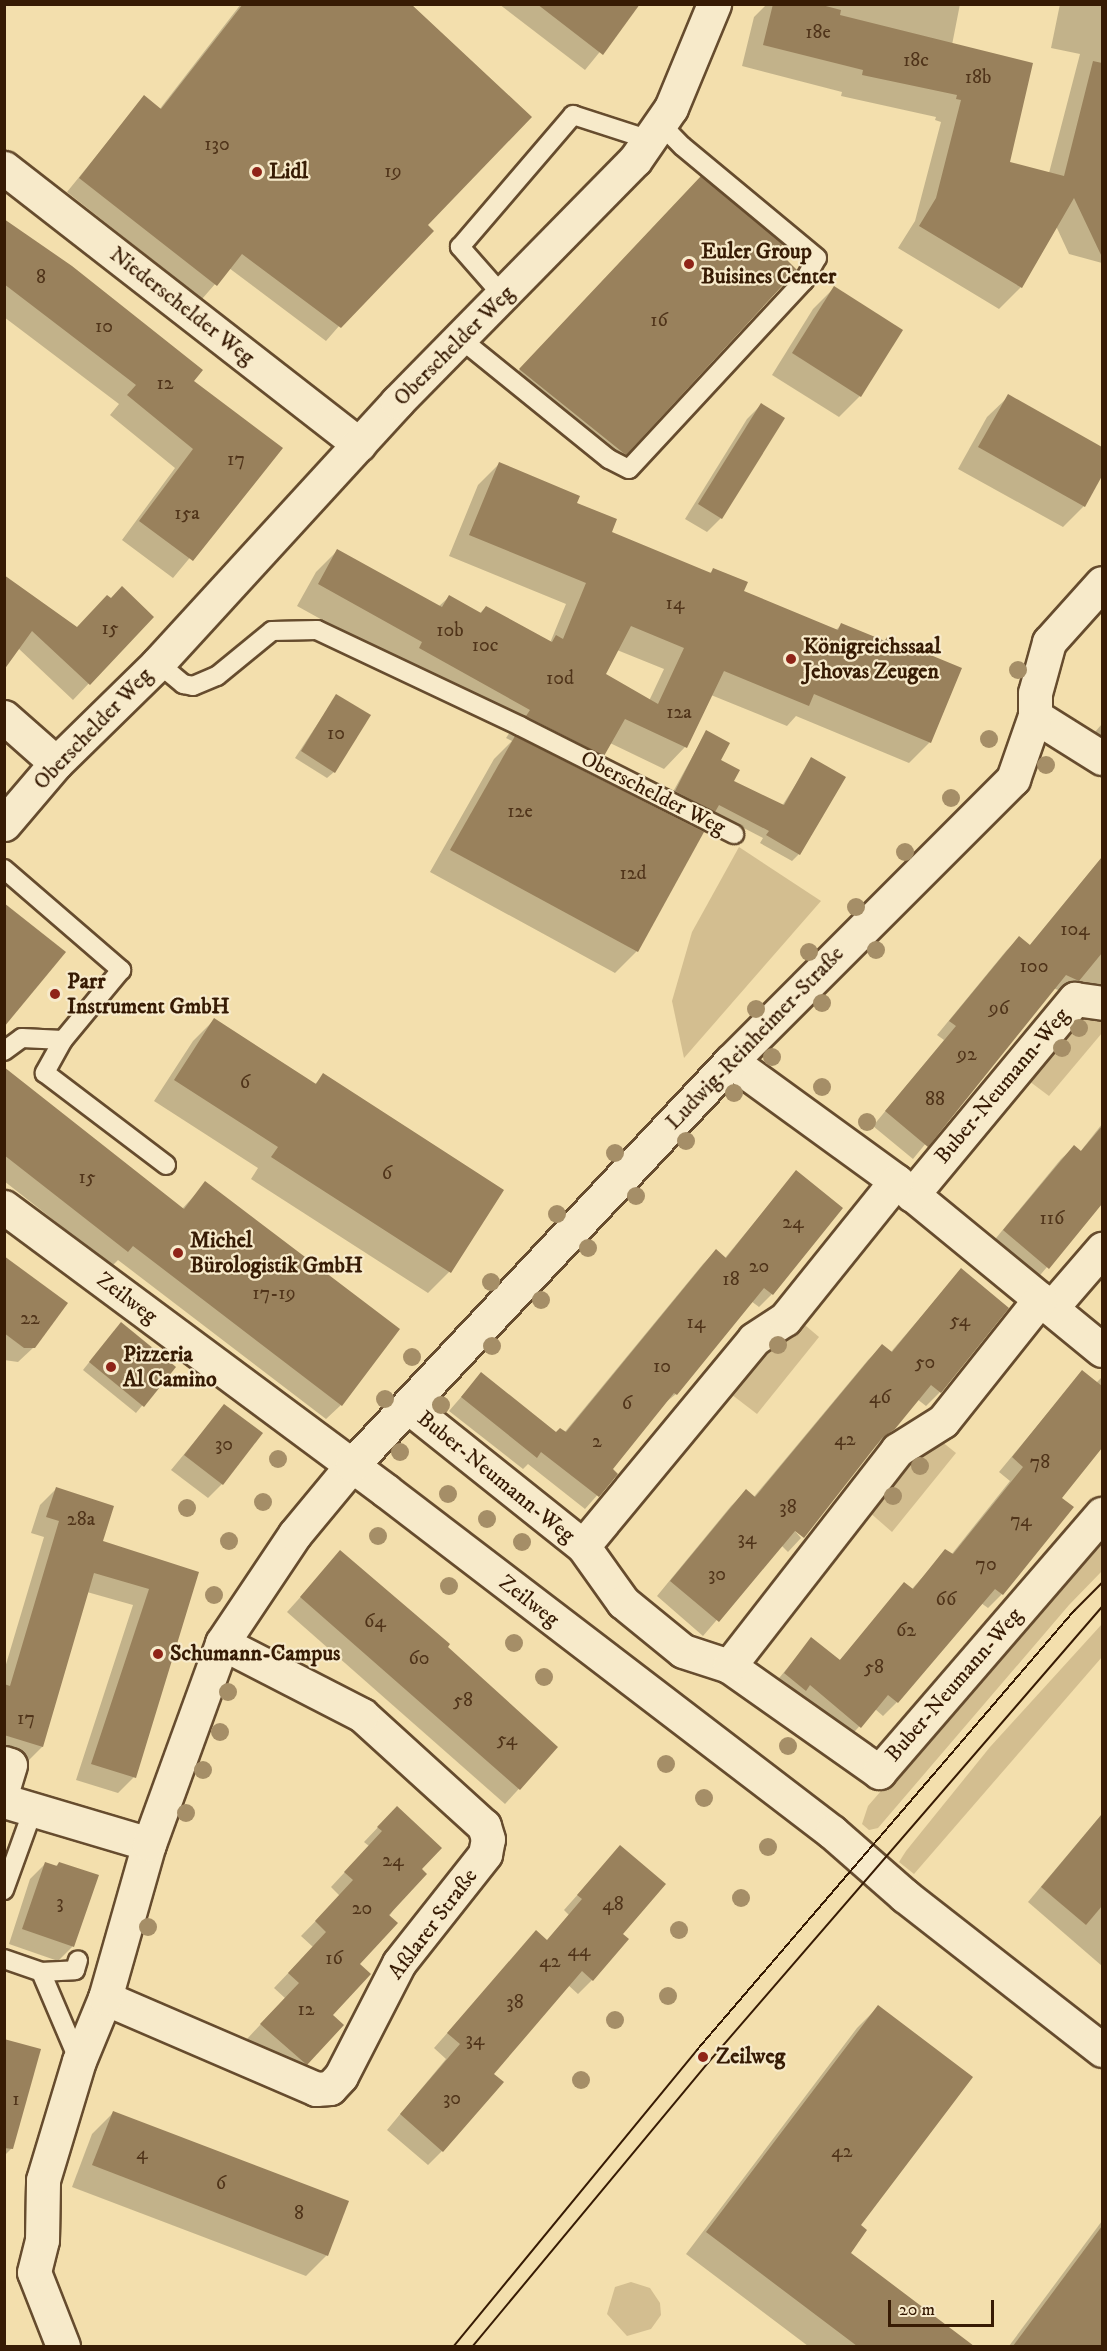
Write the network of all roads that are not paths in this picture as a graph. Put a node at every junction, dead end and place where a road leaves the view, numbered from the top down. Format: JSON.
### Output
{"nodes":[{"id":1,"x":714,"y":4,"type":"edge"},
{"id":2,"x":656,"y":132,"type":"junction"},
{"id":3,"x":4,"y":168,"type":"edge"},
{"id":4,"x":504,"y":297,"type":"junction"},
{"id":5,"x":462,"y":340,"type":"junction"},
{"id":6,"x":359,"y":444,"type":"junction"},
{"id":7,"x":1102,"y":584,"type":"edge"},
{"id":8,"x":158,"y":663,"type":"junction"},
{"id":9,"x":1035,"y":716,"type":"junction"},
{"id":10,"x":4,"y":717,"type":"edge"},
{"id":11,"x":1102,"y":758,"type":"edge"},
{"id":12,"x":56,"y":763,"type":"junction"},
{"id":13,"x":4,"y":824,"type":"edge"},
{"id":14,"x":734,"y":834,"type":"dead end"},
{"id":15,"x":4,"y":869,"type":"edge"},
{"id":16,"x":1102,"y":1003,"type":"edge"},
{"id":17,"x":63,"y":1040,"type":"junction"},
{"id":18,"x":4,"y":1052,"type":"edge"},
{"id":19,"x":731,"y":1061,"type":"junction"},
{"id":20,"x":166,"y":1166,"type":"dead end"},
{"id":21,"x":904,"y":1188,"type":"junction"},
{"id":22,"x":4,"y":1207,"type":"edge"},
{"id":23,"x":1102,"y":1249,"type":"edge"},
{"id":24,"x":1046,"y":1303,"type":"junction"},
{"id":25,"x":1102,"y":1350,"type":"edge"},
{"id":26,"x":410,"y":1408,"type":"junction"},
{"id":27,"x":352,"y":1465,"type":"junction"},
{"id":28,"x":1102,"y":1514,"type":"edge"},
{"id":29,"x":583,"y":1546,"type":"junction"},
{"id":30,"x":222,"y":1643,"type":"junction"},
{"id":31,"x":729,"y":1666,"type":"junction"},
{"id":32,"x":4,"y":1762,"type":"edge"},
{"id":33,"x":4,"y":1785,"type":"edge"},
{"id":34,"x":19,"y":1805,"type":"edge"},
{"id":35,"x":149,"y":1844,"type":"junction"},
{"id":36,"x":4,"y":1890,"type":"edge"},
{"id":37,"x":4,"y":1959,"type":"edge"},
{"id":38,"x":78,"y":1960,"type":"dead end"},
{"id":39,"x":41,"y":1972,"type":"junction"},
{"id":40,"x":105,"y":1998,"type":"junction"},
{"id":41,"x":1102,"y":2050,"type":"edge"},
{"id":42,"x":79,"y":2061,"type":"junction"},
{"id":43,"x":63,"y":2346,"type":"edge"}],
"edges":[{"from":1,"to":2,"type":"street","name":"Oberschelder Weg"},
{"from":2,"to":4,"type":"street","name":"Oberschelder Weg"},
{"from":2,"to":4,"type":"lane"},
{"from":2,"to":5,"type":"lane"},
{"from":3,"to":6,"type":"street","name":"Niederschelder Weg"},
{"from":4,"to":5,"type":"street","name":"Oberschelder Weg"},
{"from":5,"to":6,"type":"street","name":"Oberschelder Weg"},
{"from":6,"to":8,"type":"street","name":"Oberschelder Weg"},
{"from":7,"to":9,"type":"street","name":"Ludwig-Reinheimer-Straße"},
{"from":8,"to":12,"type":"street","name":"Oberschelder Weg"},
{"from":8,"to":14,"type":"lane","name":"Oberschelder Weg"},
{"from":9,"to":11,"type":"street"},
{"from":9,"to":19,"type":"street","name":"Ludwig-Reinheimer-Straße"},
{"from":10,"to":12,"type":"street"},
{"from":12,"to":13,"type":"street","name":"Oberschelder Weg"},
{"from":15,"to":17,"type":"lane"},
{"from":16,"to":21,"type":"street","name":"Buber-Neumann-Weg"},
{"from":17,"to":18,"type":"lane"},
{"from":17,"to":20,"type":"lane"},
{"from":19,"to":21,"type":"street"},
{"from":19,"to":26,"type":"street","name":"Ludwig-Reinheimer-Straße"},
{"from":21,"to":24,"type":"street"},
{"from":21,"to":29,"type":"street","name":"Buber-Neumann-Weg"},
{"from":22,"to":27,"type":"street","name":"Zeilweg"},
{"from":23,"to":24,"type":"street"},
{"from":24,"to":25,"type":"street"},
{"from":24,"to":31,"type":"street"},
{"from":26,"to":27,"type":"street","name":"Ludwig-Reinheimer-Straße"},
{"from":26,"to":29,"type":"street","name":"Buber-Neumann-Weg"},
{"from":27,"to":30,"type":"street"},
{"from":27,"to":41,"type":"street","name":"Zeilweg"},
{"from":28,"to":31,"type":"street","name":"Buber-Neumann-Weg"},
{"from":29,"to":31,"type":"street","name":"Buber-Neumann-Weg"},
{"from":30,"to":35,"type":"street"},
{"from":30,"to":40,"type":"street","name":"Aßlarer Straße"},
{"from":32,"to":33,"type":"street"},
{"from":34,"to":35,"type":"street"},
{"from":34,"to":36,"type":"lane"},
{"from":35,"to":40,"type":"street"},
{"from":37,"to":39,"type":"lane"},
{"from":38,"to":39,"type":"lane"},
{"from":39,"to":42,"type":"lane"},
{"from":40,"to":42,"type":"street"},
{"from":42,"to":43,"type":"street"}]}
